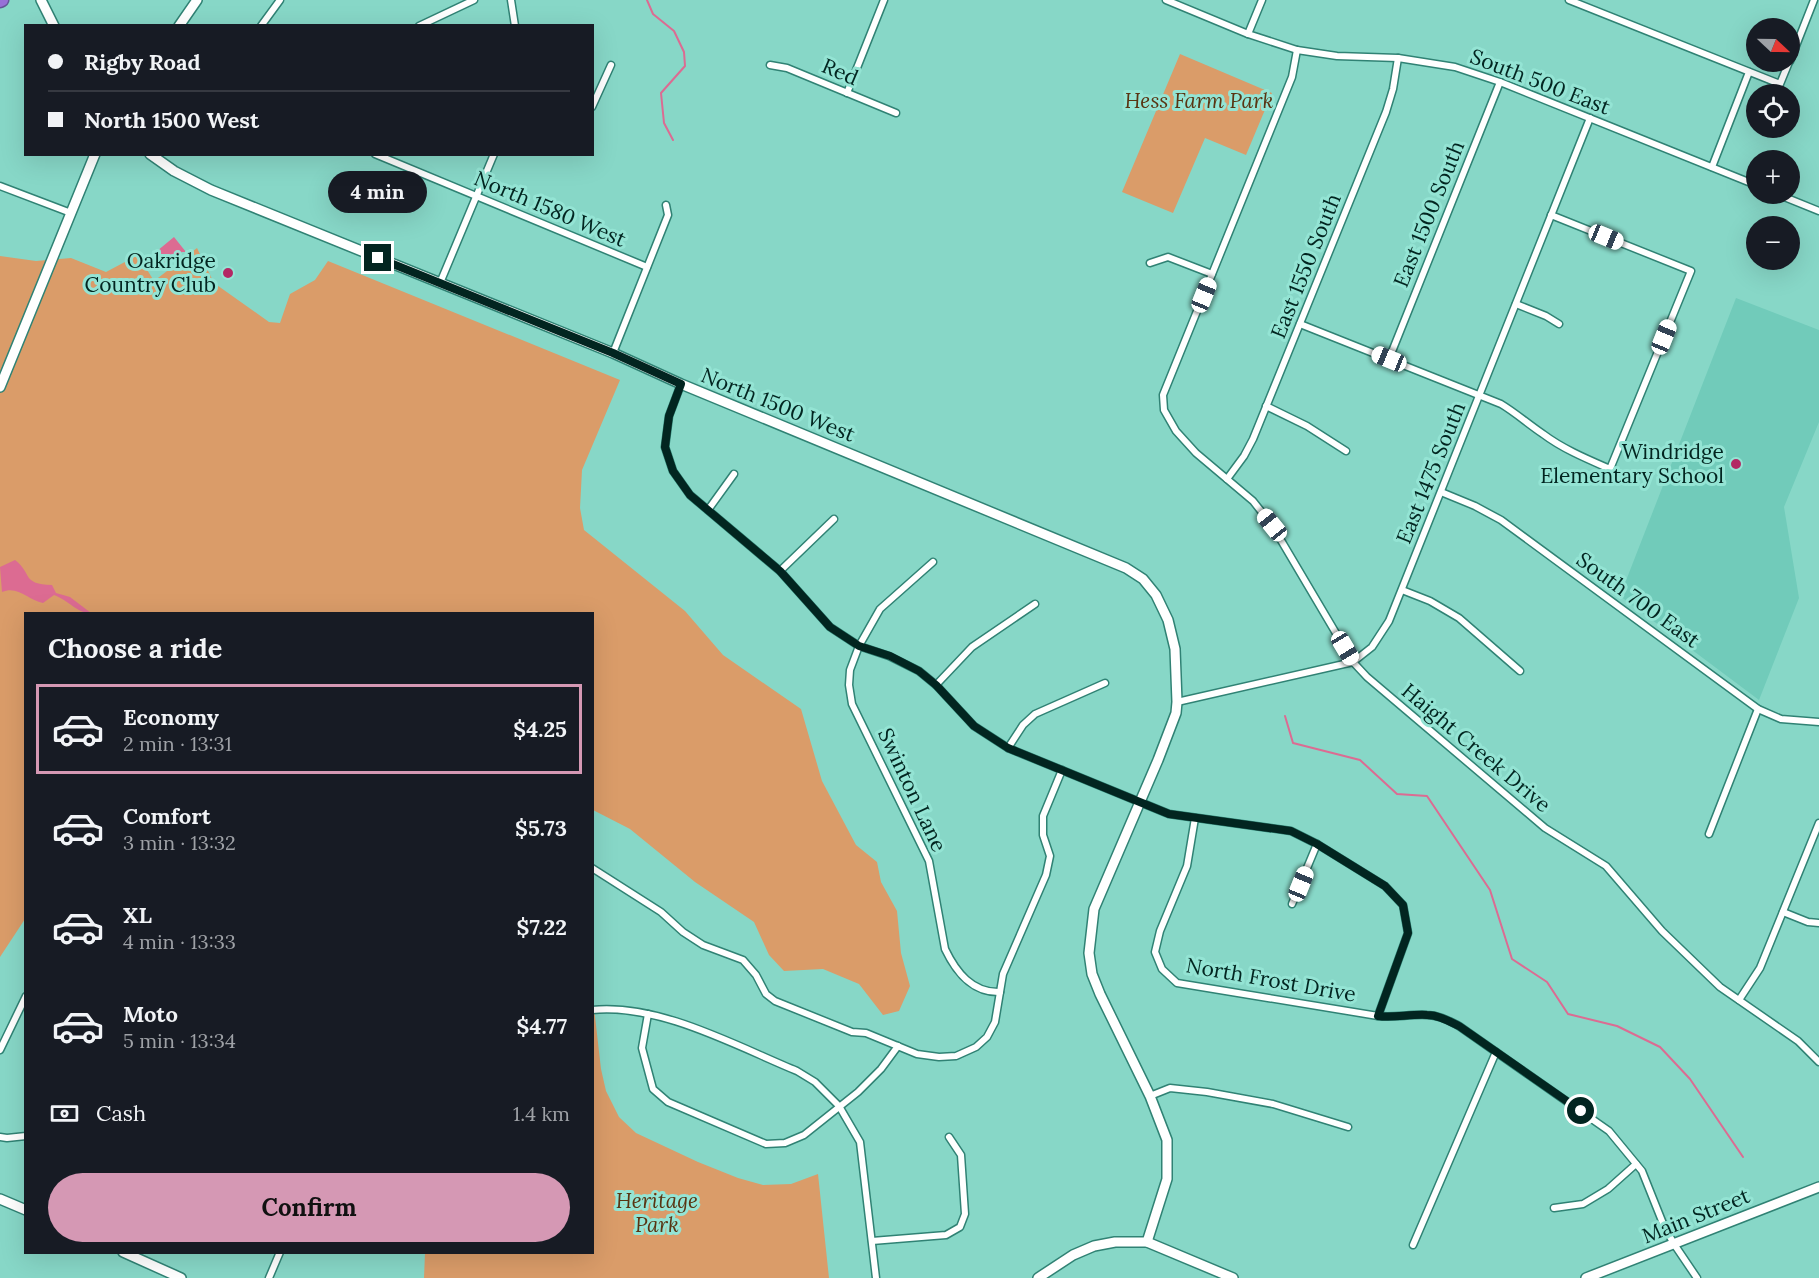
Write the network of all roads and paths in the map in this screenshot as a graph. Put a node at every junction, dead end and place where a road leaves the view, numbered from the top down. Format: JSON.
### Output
{"nodes":[{"id":1,"x":41,"y":0,"type":"edge"},
{"id":2,"x":197,"y":0,"type":"edge"},
{"id":3,"x":280,"y":0,"type":"edge"},
{"id":4,"x":474,"y":0,"type":"edge"},
{"id":5,"x":511,"y":0,"type":"edge"},
{"id":6,"x":884,"y":0,"type":"edge"},
{"id":7,"x":1166,"y":0,"type":"edge"},
{"id":8,"x":1262,"y":0,"type":"edge"},
{"id":9,"x":1569,"y":0,"type":"edge"},
{"id":10,"x":1814,"y":0,"type":"edge"},
{"id":11,"x":50,"y":17,"type":"edge"},
{"id":12,"x":180,"y":24,"type":"edge"},
{"id":13,"x":262,"y":24,"type":"edge"},
{"id":14,"x":423,"y":24,"type":"edge"},
{"id":15,"x":515,"y":24,"type":"edge"},
{"id":16,"x":1248,"y":34,"type":"junction"},
{"id":17,"x":1800,"y":34,"type":"edge"},
{"id":18,"x":1297,"y":50,"type":"junction"},
{"id":19,"x":1398,"y":58,"type":"junction"},
{"id":20,"x":770,"y":65,"type":"dead end"},
{"id":21,"x":611,"y":66,"type":"dead end"},
{"id":22,"x":1746,"y":71,"type":"edge"},
{"id":23,"x":1749,"y":72,"type":"joint"},
{"id":24,"x":1785,"y":72,"type":"edge"},
{"id":25,"x":1500,"y":82,"type":"junction"},
{"id":26,"x":847,"y":93,"type":"junction"},
{"id":27,"x":594,"y":103,"type":"edge"},
{"id":28,"x":896,"y":114,"type":"dead end"},
{"id":29,"x":1590,"y":118,"type":"junction"},
{"id":30,"x":94,"y":156,"type":"edge"},
{"id":31,"x":153,"y":156,"type":"edge"},
{"id":32,"x":380,"y":156,"type":"edge"},
{"id":33,"x":493,"y":156,"type":"edge"},
{"id":34,"x":1712,"y":167,"type":"junction"},
{"id":35,"x":1746,"y":181,"type":"edge"},
{"id":36,"x":0,"y":186,"type":"edge"},
{"id":37,"x":476,"y":196,"type":"junction"},
{"id":38,"x":1800,"y":203,"type":"edge"},
{"id":39,"x":666,"y":206,"type":"dead end"},
{"id":40,"x":1819,"y":210,"type":"edge"},
{"id":41,"x":70,"y":213,"type":"junction"},
{"id":42,"x":1551,"y":215,"type":"junction"},
{"id":43,"x":1150,"y":263,"type":"dead end"},
{"id":44,"x":647,"y":267,"type":"junction"},
{"id":45,"x":1212,"y":274,"type":"junction"},
{"id":46,"x":440,"y":283,"type":"junction"},
{"id":47,"x":1516,"y":304,"type":"junction"},
{"id":48,"x":1300,"y":324,"type":"junction"},
{"id":49,"x":1559,"y":324,"type":"dead end"},
{"id":50,"x":613,"y":353,"type":"junction"},
{"id":51,"x":1389,"y":359,"type":"junction"},
{"id":52,"x":681,"y":384,"type":"junction"},
{"id":53,"x":0,"y":387,"type":"edge"},
{"id":54,"x":1480,"y":394,"type":"junction"},
{"id":55,"x":1266,"y":406,"type":"junction"},
{"id":56,"x":1346,"y":451,"type":"dead end"},
{"id":57,"x":734,"y":474,"type":"dead end"},
{"id":58,"x":1227,"y":479,"type":"junction"},
{"id":59,"x":1441,"y":492,"type":"junction"},
{"id":60,"x":708,"y":510,"type":"junction"},
{"id":61,"x":834,"y":519,"type":"dead end"},
{"id":62,"x":933,"y":562,"type":"dead end"},
{"id":63,"x":780,"y":571,"type":"junction"},
{"id":64,"x":1402,"y":590,"type":"junction"},
{"id":65,"x":1035,"y":604,"type":"dead end"},
{"id":66,"x":859,"y":646,"type":"junction"},
{"id":67,"x":1353,"y":662,"type":"junction"},
{"id":68,"x":1520,"y":671,"type":"dead end"},
{"id":69,"x":1105,"y":683,"type":"dead end"},
{"id":70,"x":936,"y":685,"type":"junction"},
{"id":71,"x":1177,"y":702,"type":"junction"},
{"id":72,"x":1758,"y":709,"type":"junction"},
{"id":73,"x":1819,"y":722,"type":"edge"},
{"id":74,"x":1008,"y":748,"type":"junction"},
{"id":75,"x":1062,"y":770,"type":"junction"},
{"id":76,"x":1140,"y":801,"type":"junction"},
{"id":77,"x":1195,"y":818,"type":"junction"},
{"id":78,"x":1819,"y":823,"type":"edge"},
{"id":79,"x":1709,"y":834,"type":"dead end"},
{"id":80,"x":1317,"y":844,"type":"junction"},
{"id":81,"x":594,"y":868,"type":"edge"},
{"id":82,"x":1293,"y":904,"type":"dead end"},
{"id":83,"x":1783,"y":912,"type":"junction"},
{"id":84,"x":1819,"y":923,"type":"edge"},
{"id":85,"x":1000,"y":993,"type":"junction"},
{"id":86,"x":24,"y":1000,"type":"edge"},
{"id":87,"x":1739,"y":1000,"type":"junction"},
{"id":88,"x":594,"y":1010,"type":"edge"},
{"id":89,"x":648,"y":1014,"type":"junction"},
{"id":90,"x":1378,"y":1016,"type":"junction"},
{"id":91,"x":898,"y":1046,"type":"junction"},
{"id":92,"x":0,"y":1050,"type":"edge"},
{"id":93,"x":1496,"y":1052,"type":"junction"},
{"id":94,"x":1819,"y":1062,"type":"edge"},
{"id":95,"x":1150,"y":1096,"type":"junction"},
{"id":96,"x":839,"y":1106,"type":"junction"},
{"id":97,"x":1348,"y":1127,"type":"dead end"},
{"id":98,"x":24,"y":1136,"type":"edge"},
{"id":99,"x":0,"y":1137,"type":"edge"},
{"id":100,"x":949,"y":1137,"type":"dead end"},
{"id":101,"x":1636,"y":1164,"type":"junction"},
{"id":102,"x":1819,"y":1187,"type":"edge"},
{"id":103,"x":0,"y":1199,"type":"edge"},
{"id":104,"x":1554,"y":1208,"type":"dead end"},
{"id":105,"x":24,"y":1209,"type":"edge"},
{"id":106,"x":872,"y":1241,"type":"junction"},
{"id":107,"x":1147,"y":1242,"type":"junction"},
{"id":108,"x":1674,"y":1244,"type":"junction"},
{"id":109,"x":1413,"y":1245,"type":"dead end"},
{"id":110,"x":129,"y":1254,"type":"edge"},
{"id":111,"x":279,"y":1254,"type":"edge"},
{"id":112,"x":181,"y":1278,"type":"edge"},
{"id":113,"x":269,"y":1278,"type":"edge"},
{"id":114,"x":876,"y":1278,"type":"edge"},
{"id":115,"x":1038,"y":1278,"type":"edge"},
{"id":116,"x":1233,"y":1278,"type":"edge"},
{"id":117,"x":1586,"y":1278,"type":"edge"},
{"id":118,"x":1697,"y":1278,"type":"edge"}],
"edges":[{"from":1,"to":11,"type":"street"},
{"from":2,"to":12,"type":"street"},
{"from":3,"to":13,"type":"street"},
{"from":4,"to":14,"type":"street"},
{"from":5,"to":15,"type":"street"},
{"from":6,"to":26,"type":"street"},
{"from":7,"to":16,"type":"street","name":"South 500 East"},
{"from":8,"to":16,"type":"street"},
{"from":9,"to":22,"type":"street"},
{"from":10,"to":17,"type":"street"},
{"from":16,"to":18,"type":"street","name":"South 500 East"},
{"from":18,"to":19,"type":"street","name":"South 500 East"},
{"from":18,"to":45,"type":"street"},
{"from":19,"to":25,"type":"street","name":"South 500 East"},
{"from":19,"to":48,"type":"street","name":"East 1550 South"},
{"from":20,"to":26,"type":"street","name":"Red"},
{"from":21,"to":27,"type":"street"},
{"from":23,"to":24,"type":"street"},
{"from":23,"to":34,"type":"street"},
{"from":25,"to":29,"type":"street","name":"South 500 East"},
{"from":25,"to":51,"type":"street","name":"East 1500 South"},
{"from":26,"to":28,"type":"street","name":"Red"},
{"from":29,"to":34,"type":"street","name":"South 500 East"},
{"from":29,"to":42,"type":"street","name":"East 1475 South"},
{"from":30,"to":41,"type":"street"},
{"from":31,"to":46,"type":"street","name":"North 1500 West"},
{"from":32,"to":37,"type":"street","name":"North 1580 West"},
{"from":33,"to":37,"type":"street"},
{"from":34,"to":35,"type":"street","name":"South 500 East"},
{"from":36,"to":41,"type":"street"},
{"from":37,"to":44,"type":"street","name":"North 1580 West"},
{"from":37,"to":46,"type":"street"},
{"from":38,"to":40,"type":"street"},
{"from":39,"to":44,"type":"street"},
{"from":41,"to":53,"type":"street"},
{"from":42,"to":47,"type":"street","name":"East 1475 South"},
{"from":42,"to":54,"type":"street"},
{"from":43,"to":45,"type":"street"},
{"from":44,"to":50,"type":"street"},
{"from":45,"to":58,"type":"street","name":"Haight Creek Drive"},
{"from":46,"to":50,"type":"street","name":"North 1500 West"},
{"from":47,"to":49,"type":"street"},
{"from":47,"to":54,"type":"street","name":"East 1475 South"},
{"from":48,"to":51,"type":"street"},
{"from":48,"to":55,"type":"street","name":"East 1550 South"},
{"from":50,"to":52,"type":"street","name":"North 1500 West"},
{"from":51,"to":54,"type":"street"},
{"from":52,"to":60,"type":"street"},
{"from":52,"to":71,"type":"street","name":"North 1500 West"},
{"from":54,"to":59,"type":"street","name":"East 1475 South"},
{"from":55,"to":56,"type":"street"},
{"from":55,"to":58,"type":"street","name":"East 1550 South"},
{"from":57,"to":60,"type":"street"},
{"from":58,"to":67,"type":"street","name":"Haight Creek Drive"},
{"from":59,"to":64,"type":"street","name":"East 1475 South"},
{"from":59,"to":72,"type":"street","name":"South 700 East"},
{"from":60,"to":63,"type":"street"},
{"from":61,"to":63,"type":"street"},
{"from":62,"to":66,"type":"street","name":"Swinton Lane"},
{"from":63,"to":66,"type":"street"},
{"from":64,"to":67,"type":"street","name":"East 1475 South"},
{"from":64,"to":68,"type":"street"},
{"from":65,"to":70,"type":"street"},
{"from":66,"to":70,"type":"street"},
{"from":66,"to":85,"type":"street","name":"Swinton Lane"},
{"from":67,"to":71,"type":"street","name":"East 1475 South"},
{"from":67,"to":87,"type":"street","name":"Haight Creek Drive"},
{"from":69,"to":74,"type":"street"},
{"from":70,"to":74,"type":"street"},
{"from":71,"to":76,"type":"street","name":"North 1500 West"},
{"from":72,"to":73,"type":"street","name":"South 700 East"},
{"from":72,"to":79,"type":"street"},
{"from":74,"to":75,"type":"street"},
{"from":75,"to":76,"type":"street"},
{"from":75,"to":85,"type":"street"},
{"from":76,"to":77,"type":"street"},
{"from":76,"to":95,"type":"street","name":"North 1500 West"},
{"from":77,"to":80,"type":"street"},
{"from":77,"to":90,"type":"street","name":"North Frost Drive"},
{"from":78,"to":83,"type":"street"},
{"from":80,"to":82,"type":"street"},
{"from":80,"to":90,"type":"street"},
{"from":81,"to":91,"type":"street"},
{"from":83,"to":84,"type":"street"},
{"from":83,"to":87,"type":"street"},
{"from":85,"to":91,"type":"street"},
{"from":86,"to":92,"type":"street"},
{"from":87,"to":94,"type":"street","name":"Haight Creek Drive"},
{"from":88,"to":89,"type":"street"},
{"from":89,"to":96,"type":"street"},
{"from":89,"to":96,"type":"street"},
{"from":90,"to":93,"type":"street","name":"North Frost Drive"},
{"from":91,"to":96,"type":"street"},
{"from":93,"to":101,"type":"street","name":"North Frost Drive"},
{"from":93,"to":109,"type":"street"},
{"from":95,"to":97,"type":"street"},
{"from":95,"to":107,"type":"street","name":"North 1500 West"},
{"from":96,"to":106,"type":"street"},
{"from":98,"to":99,"type":"street"},
{"from":100,"to":106,"type":"street"},
{"from":101,"to":104,"type":"street"},
{"from":101,"to":108,"type":"street","name":"North Frost Drive"},
{"from":102,"to":108,"type":"street","name":"Main Street"},
{"from":103,"to":105,"type":"street"},
{"from":106,"to":114,"type":"street"},
{"from":107,"to":115,"type":"street"},
{"from":107,"to":116,"type":"street"},
{"from":108,"to":117,"type":"street","name":"Main Street"},
{"from":108,"to":118,"type":"street","name":"North Frost Drive"},
{"from":110,"to":112,"type":"street"},
{"from":111,"to":113,"type":"street"}]}
